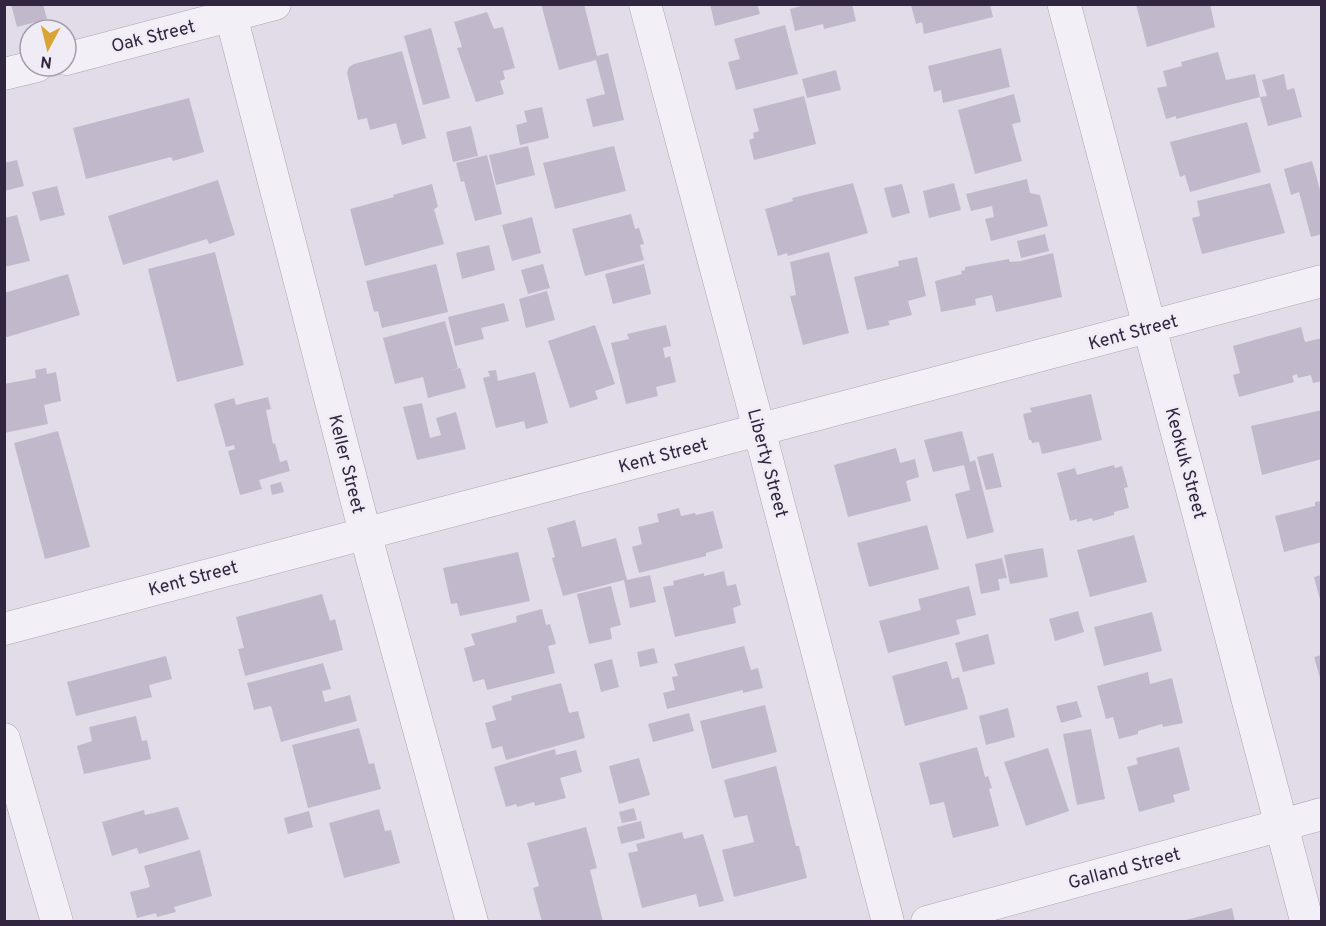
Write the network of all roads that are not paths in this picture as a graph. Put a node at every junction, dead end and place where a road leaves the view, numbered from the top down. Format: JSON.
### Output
{"nodes":[{"id":1,"x":275,"y":4,"type":"edge"},
{"id":2,"x":645,"y":4,"type":"edge"},
{"id":3,"x":1064,"y":4,"type":"edge"},
{"id":4,"x":230,"y":10,"type":"edge"},
{"id":5,"x":78,"y":55,"type":"edge"},
{"id":6,"x":1322,"y":281,"type":"edge"},
{"id":7,"x":1150,"y":328,"type":"junction"},
{"id":8,"x":759,"y":429,"type":"junction"},
{"id":9,"x":365,"y":533,"type":"junction"},
{"id":10,"x":4,"y":629,"type":"edge"},
{"id":11,"x":4,"y":739,"type":"edge"},
{"id":12,"x":1322,"y":814,"type":"edge"},
{"id":13,"x":1281,"y":825,"type":"junction"},
{"id":14,"x":57,"y":921,"type":"edge"},
{"id":15,"x":472,"y":921,"type":"edge"},
{"id":16,"x":888,"y":921,"type":"edge"},
{"id":17,"x":927,"y":921,"type":"edge"},
{"id":18,"x":1307,"y":921,"type":"edge"}],
"edges":[{"from":1,"to":4,"type":"street","name":"Oak Street"},
{"from":2,"to":8,"type":"street","name":"Liberty Street"},
{"from":3,"to":7,"type":"street","name":"Keokuk Street"},
{"from":4,"to":5,"type":"street","name":"Oak Street"},
{"from":4,"to":9,"type":"street","name":"Keller Street"},
{"from":6,"to":7,"type":"street","name":"Kent Street"},
{"from":7,"to":8,"type":"street","name":"Kent Street"},
{"from":7,"to":13,"type":"street","name":"Keokuk Street"},
{"from":8,"to":9,"type":"street","name":"Kent Street"},
{"from":8,"to":16,"type":"street","name":"Liberty Street"},
{"from":9,"to":10,"type":"street","name":"Kent Street"},
{"from":9,"to":15,"type":"street","name":"Keller Street"},
{"from":11,"to":14,"type":"street"},
{"from":12,"to":13,"type":"street","name":"Galland Street"},
{"from":13,"to":17,"type":"street","name":"Galland Street"},
{"from":13,"to":18,"type":"street","name":"Keokuk Street"}]}
